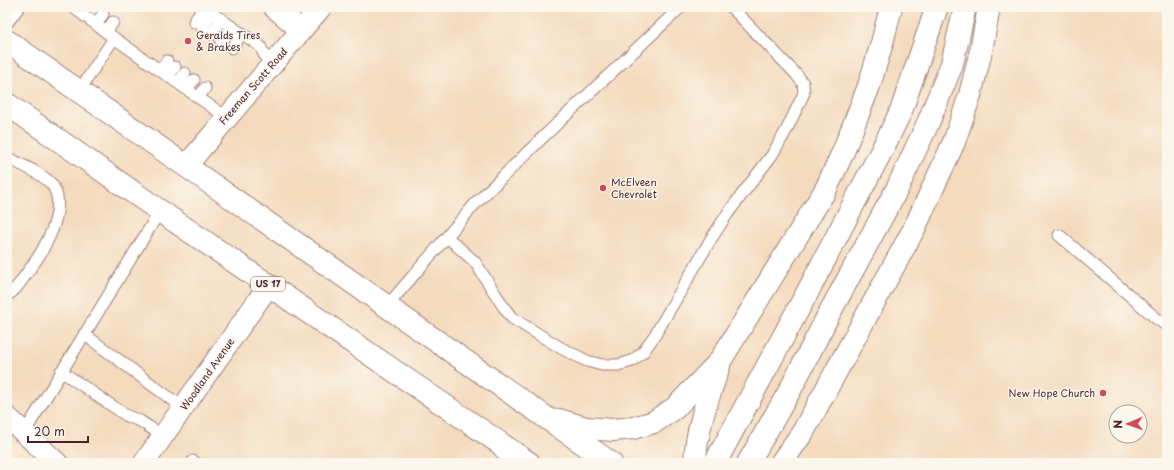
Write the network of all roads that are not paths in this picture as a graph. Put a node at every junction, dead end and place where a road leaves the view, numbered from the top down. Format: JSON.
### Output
{"nodes":[{"id":1,"x":19,"y":7,"type":"edge"},
{"id":2,"x":73,"y":7,"type":"edge"},
{"id":3,"x":274,"y":7,"type":"edge"},
{"id":4,"x":321,"y":7,"type":"edge"},
{"id":5,"x":681,"y":7,"type":"edge"},
{"id":6,"x":731,"y":7,"type":"edge"},
{"id":7,"x":891,"y":7,"type":"edge"},
{"id":8,"x":937,"y":7,"type":"edge"},
{"id":9,"x":965,"y":7,"type":"edge"},
{"id":10,"x":989,"y":7,"type":"edge"},
{"id":11,"x":210,"y":12,"type":"edge"},
{"id":12,"x":103,"y":14,"type":"dead end"},
{"id":13,"x":113,"y":22,"type":"dead end"},
{"id":14,"x":7,"y":23,"type":"edge"},
{"id":15,"x":96,"y":24,"type":"junction"},
{"id":16,"x":237,"y":30,"type":"junction"},
{"id":17,"x":301,"y":30,"type":"junction"},
{"id":18,"x":110,"y":35,"type":"junction"},
{"id":19,"x":7,"y":41,"type":"edge"},
{"id":20,"x":222,"y":42,"type":"dead end"},
{"id":21,"x":232,"y":48,"type":"dead end"},
{"id":22,"x":270,"y":66,"type":"junction"},
{"id":23,"x":79,"y":91,"type":"junction"},
{"id":24,"x":7,"y":104,"type":"edge"},
{"id":25,"x":226,"y":117,"type":"junction"},
{"id":26,"x":7,"y":158,"type":"edge"},
{"id":27,"x":186,"y":166,"type":"junction"},
{"id":28,"x":160,"y":211,"type":"junction"},
{"id":29,"x":1058,"y":235,"type":"dead end"},
{"id":30,"x":447,"y":237,"type":"junction"},
{"id":31,"x":269,"y":285,"type":"junction"},
{"id":32,"x":7,"y":295,"type":"edge"},
{"id":33,"x":387,"y":306,"type":"junction"},
{"id":34,"x":1167,"y":326,"type":"edge"},
{"id":35,"x":84,"y":334,"type":"junction"},
{"id":36,"x":720,"y":361,"type":"junction"},
{"id":37,"x":61,"y":371,"type":"junction"},
{"id":38,"x":183,"y":408,"type":"junction"},
{"id":39,"x":542,"y":415,"type":"junction"},
{"id":40,"x":7,"y":417,"type":"edge"},
{"id":41,"x":24,"y":432,"type":"junction"},
{"id":42,"x":163,"y":436,"type":"junction"},
{"id":43,"x":503,"y":446,"type":"junction"},
{"id":44,"x":781,"y":462,"type":"edge"},
{"id":45,"x":57,"y":463,"type":"edge"},
{"id":46,"x":144,"y":463,"type":"edge"},
{"id":47,"x":516,"y":463,"type":"edge"},
{"id":48,"x":529,"y":463,"type":"edge"},
{"id":49,"x":611,"y":463,"type":"edge"},
{"id":50,"x":695,"y":463,"type":"edge"},
{"id":51,"x":714,"y":463,"type":"edge"},
{"id":52,"x":748,"y":463,"type":"edge"}],
"edges":[{"from":1,"to":14,"type":"lane"},
{"from":2,"to":15,"type":"lane"},
{"from":3,"to":17,"type":"street"},
{"from":4,"to":17,"type":"street","name":"Freeman Scott Road"},
{"from":5,"to":30,"type":"lane"},
{"from":6,"to":30,"type":"lane"},
{"from":7,"to":36,"type":"highway"},
{"from":8,"to":51,"type":"highway"},
{"from":9,"to":52,"type":"highway"},
{"from":10,"to":44,"type":"highway"},
{"from":11,"to":11,"type":"lane"},
{"from":11,"to":16,"type":"lane"},
{"from":12,"to":15,"type":"lane"},
{"from":13,"to":18,"type":"lane"},
{"from":15,"to":18,"type":"lane"},
{"from":16,"to":20,"type":"lane"},
{"from":16,"to":21,"type":"lane"},
{"from":16,"to":22,"type":"lane"},
{"from":17,"to":22,"type":"street","name":"Freeman Scott Road"},
{"from":18,"to":23,"type":"lane"},
{"from":18,"to":25,"type":"lane"},
{"from":19,"to":23,"type":"highway"},
{"from":22,"to":25,"type":"street","name":"Freeman Scott Road"},
{"from":23,"to":27,"type":"highway"},
{"from":24,"to":28,"type":"highway","number":"US 17"},
{"from":25,"to":27,"type":"street","name":"Freeman Scott Road"},
{"from":26,"to":32,"type":"lane"},
{"from":27,"to":33,"type":"highway"},
{"from":28,"to":31,"type":"highway","number":"US 17"},
{"from":28,"to":35,"type":"lane"},
{"from":29,"to":34,"type":"lane"},
{"from":30,"to":33,"type":"lane"},
{"from":31,"to":38,"type":"street","name":"Woodland Avenue"},
{"from":31,"to":43,"type":"highway","number":"US 17"},
{"from":33,"to":39,"type":"highway"},
{"from":35,"to":37,"type":"lane"},
{"from":35,"to":38,"type":"lane"},
{"from":36,"to":39,"type":"highway"},
{"from":36,"to":50,"type":"highway"},
{"from":37,"to":41,"type":"lane"},
{"from":37,"to":42,"type":"lane"},
{"from":38,"to":42,"type":"street","name":"Woodland Avenue"},
{"from":39,"to":49,"type":"highway"},
{"from":40,"to":41,"type":"street"},
{"from":41,"to":45,"type":"street"},
{"from":42,"to":46,"type":"street","name":"Woodland Avenue"},
{"from":43,"to":47,"type":"highway"},
{"from":43,"to":48,"type":"highway","number":"US 17"}]}
